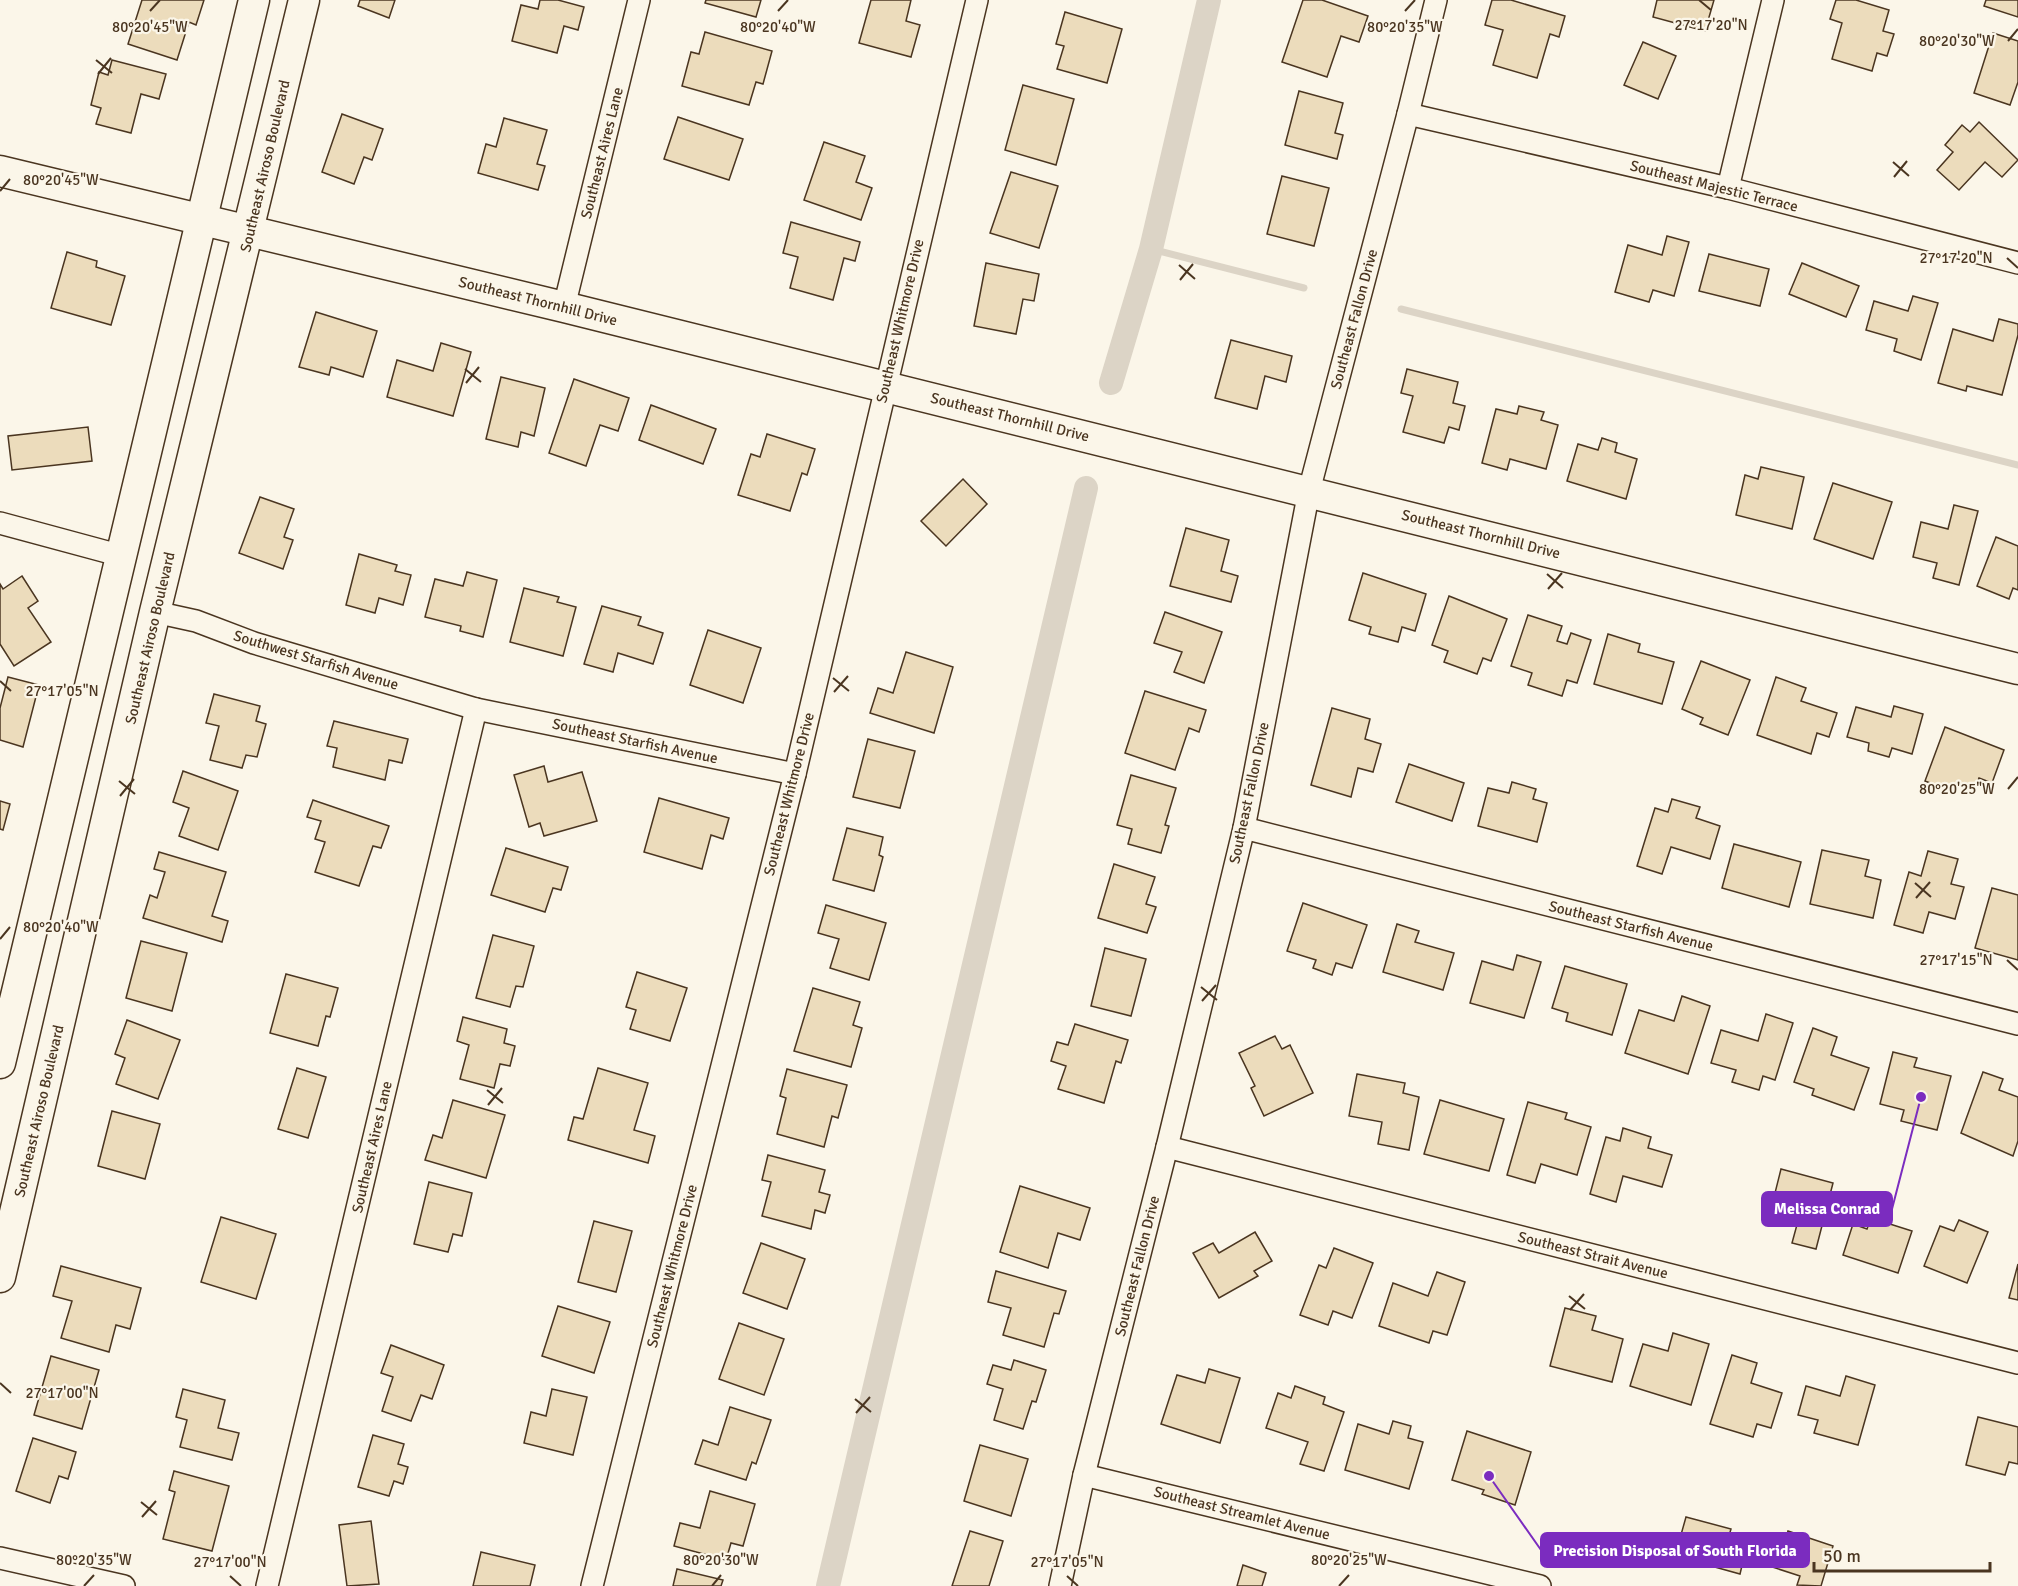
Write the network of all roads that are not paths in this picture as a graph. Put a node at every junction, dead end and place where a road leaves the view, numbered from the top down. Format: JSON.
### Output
{"nodes":[{"id":1,"x":254,"y":0,"type":"edge"},
{"id":2,"x":304,"y":0,"type":"edge"},
{"id":3,"x":639,"y":0,"type":"edge"},
{"id":4,"x":977,"y":0,"type":"edge"},
{"id":5,"x":1436,"y":0,"type":"edge"},
{"id":6,"x":1773,"y":0,"type":"edge"},
{"id":7,"x":1408,"y":114,"type":"junction"},
{"id":8,"x":0,"y":171,"type":"edge"},
{"id":9,"x":1728,"y":188,"type":"junction"},
{"id":10,"x":202,"y":221,"type":"junction"},
{"id":11,"x":250,"y":232,"type":"junction"},
{"id":12,"x":2018,"y":263,"type":"edge"},
{"id":13,"x":564,"y":307,"type":"junction"},
{"id":14,"x":885,"y":386,"type":"junction"},
{"id":15,"x":1309,"y":491,"type":"junction"},
{"id":16,"x":0,"y":523,"type":"edge"},
{"id":17,"x":122,"y":556,"type":"junction"},
{"id":18,"x":155,"y":612,"type":"junction"},
{"id":19,"x":2018,"y":669,"type":"edge"},
{"id":20,"x":476,"y":709,"type":"junction"},
{"id":21,"x":795,"y":774,"type":"junction"},
{"id":22,"x":1244,"y":828,"type":"junction"},
{"id":23,"x":2018,"y":1024,"type":"edge"},
{"id":24,"x":0,"y":1063,"type":"edge"},
{"id":25,"x":1167,"y":1147,"type":"junction"},
{"id":26,"x":0,"y":1277,"type":"edge"},
{"id":27,"x":2018,"y":1363,"type":"edge"},
{"id":28,"x":1084,"y":1475,"type":"junction"},
{"id":29,"x":0,"y":1558,"type":"edge"},
{"id":30,"x":124,"y":1586,"type":"edge"},
{"id":31,"x":267,"y":1586,"type":"edge"},
{"id":32,"x":592,"y":1586,"type":"edge"},
{"id":33,"x":1060,"y":1586,"type":"edge"},
{"id":34,"x":1540,"y":1586,"type":"edge"}],
"edges":[{"from":1,"to":10,"type":"main road"},
{"from":2,"to":11,"type":"main road","name":"Southeast Airoso Boulevard"},
{"from":3,"to":13,"type":"street","name":"Southeast Aires Lane"},
{"from":4,"to":14,"type":"street","name":"Southeast Whitmore Drive"},
{"from":5,"to":7,"type":"street","name":"Southeast Fallon Drive"},
{"from":6,"to":9,"type":"street"},
{"from":7,"to":9,"type":"street","name":"Southeast Majestic Terrace"},
{"from":7,"to":15,"type":"street","name":"Southeast Fallon Drive"},
{"from":8,"to":10,"type":"main road","name":"Southeast Thornhill Drive"},
{"from":9,"to":12,"type":"street","name":"Southeast Majestic Terrace"},
{"from":10,"to":11,"type":"main road","name":"Southeast Thornhill Drive"},
{"from":10,"to":17,"type":"main road"},
{"from":11,"to":13,"type":"main road","name":"Southeast Thornhill Drive"},
{"from":11,"to":18,"type":"main road","name":"Southeast Airoso Boulevard"},
{"from":13,"to":14,"type":"main road","name":"Southeast Thornhill Drive"},
{"from":14,"to":15,"type":"main road","name":"Southeast Thornhill Drive"},
{"from":14,"to":21,"type":"street","name":"Southeast Whitmore Drive"},
{"from":15,"to":19,"type":"main road","name":"Southeast Thornhill Drive"},
{"from":15,"to":22,"type":"street","name":"Southeast Fallon Drive"},
{"from":16,"to":17,"type":"street"},
{"from":17,"to":24,"type":"main road"},
{"from":18,"to":20,"type":"street","name":"Southwest Starfish Avenue"},
{"from":18,"to":26,"type":"main road","name":"Southeast Airoso Boulevard"},
{"from":20,"to":21,"type":"street","name":"Southeast Starfish Avenue"},
{"from":20,"to":31,"type":"street","name":"Southeast Aires Lane"},
{"from":21,"to":32,"type":"street","name":"Southeast Whitmore Drive"},
{"from":22,"to":23,"type":"street","name":"Southeast Starfish Avenue"},
{"from":22,"to":25,"type":"street","name":"Southeast Fallon Drive"},
{"from":25,"to":27,"type":"street","name":"Southeast Strait Avenue"},
{"from":25,"to":28,"type":"street","name":"Southeast Fallon Drive"},
{"from":28,"to":33,"type":"street","name":"Southeast Fallon Drive"},
{"from":28,"to":34,"type":"street","name":"Southeast Streamlet Avenue"},
{"from":29,"to":30,"type":"street"}]}
